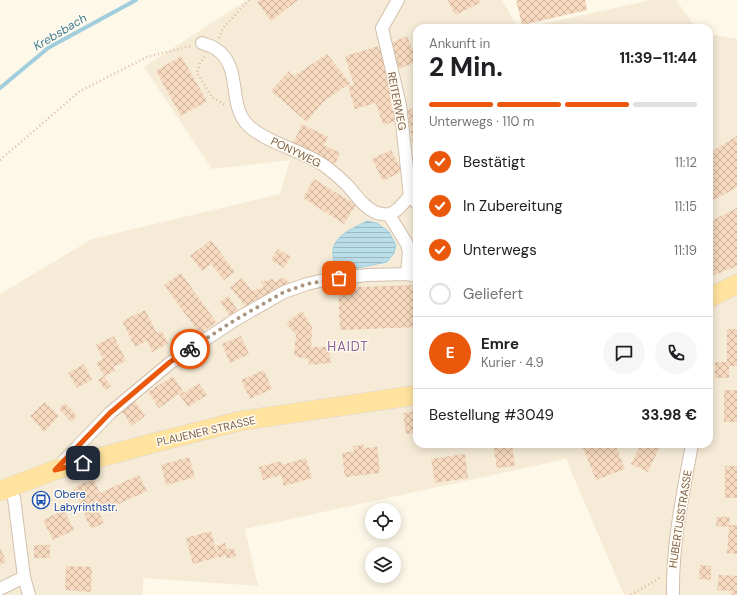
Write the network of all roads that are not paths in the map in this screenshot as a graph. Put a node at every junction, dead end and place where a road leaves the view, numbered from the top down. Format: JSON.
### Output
{"nodes":[{"id":1,"x":398,"y":0,"type":"edge"},
{"id":2,"x":202,"y":44,"type":"road end"},
{"id":3,"x":413,"y":200,"type":"edge"},
{"id":4,"x":389,"y":215,"type":"junction"},
{"id":5,"x":412,"y":275,"type":"edge"},
{"id":6,"x":737,"y":284,"type":"edge"},
{"id":7,"x":713,"y":296,"type":"edge"},
{"id":8,"x":413,"y":396,"type":"edge"},
{"id":9,"x":691,"y":448,"type":"edge"},
{"id":10,"x":55,"y":470,"type":"junction"},
{"id":11,"x":5,"y":489,"type":"edge"},
{"id":12,"x":24,"y":577,"type":"junction"},
{"id":13,"x":0,"y":590,"type":"edge"},
{"id":14,"x":29,"y":595,"type":"edge"},
{"id":15,"x":673,"y":595,"type":"edge"}],
"edges":[{"from":1,"to":3,"type":"street","name":"REITERWEG"},
{"from":2,"to":4,"type":"street","name":"PONYWEG"},
{"from":3,"to":4,"type":"street"},
{"from":4,"to":5,"type":"street"},
{"from":5,"to":10,"type":"street"},
{"from":6,"to":7,"type":"main road"},
{"from":8,"to":10,"type":"main road","name":"PLAUENER STRASSE"},
{"from":9,"to":15,"type":"street","name":"HUBERTUSSTRASSE"},
{"from":10,"to":11,"type":"main road","name":"PLAUENER STRASSE"},
{"from":11,"to":12,"type":"street"},
{"from":12,"to":13,"type":"street"},
{"from":12,"to":14,"type":"street"}]}
